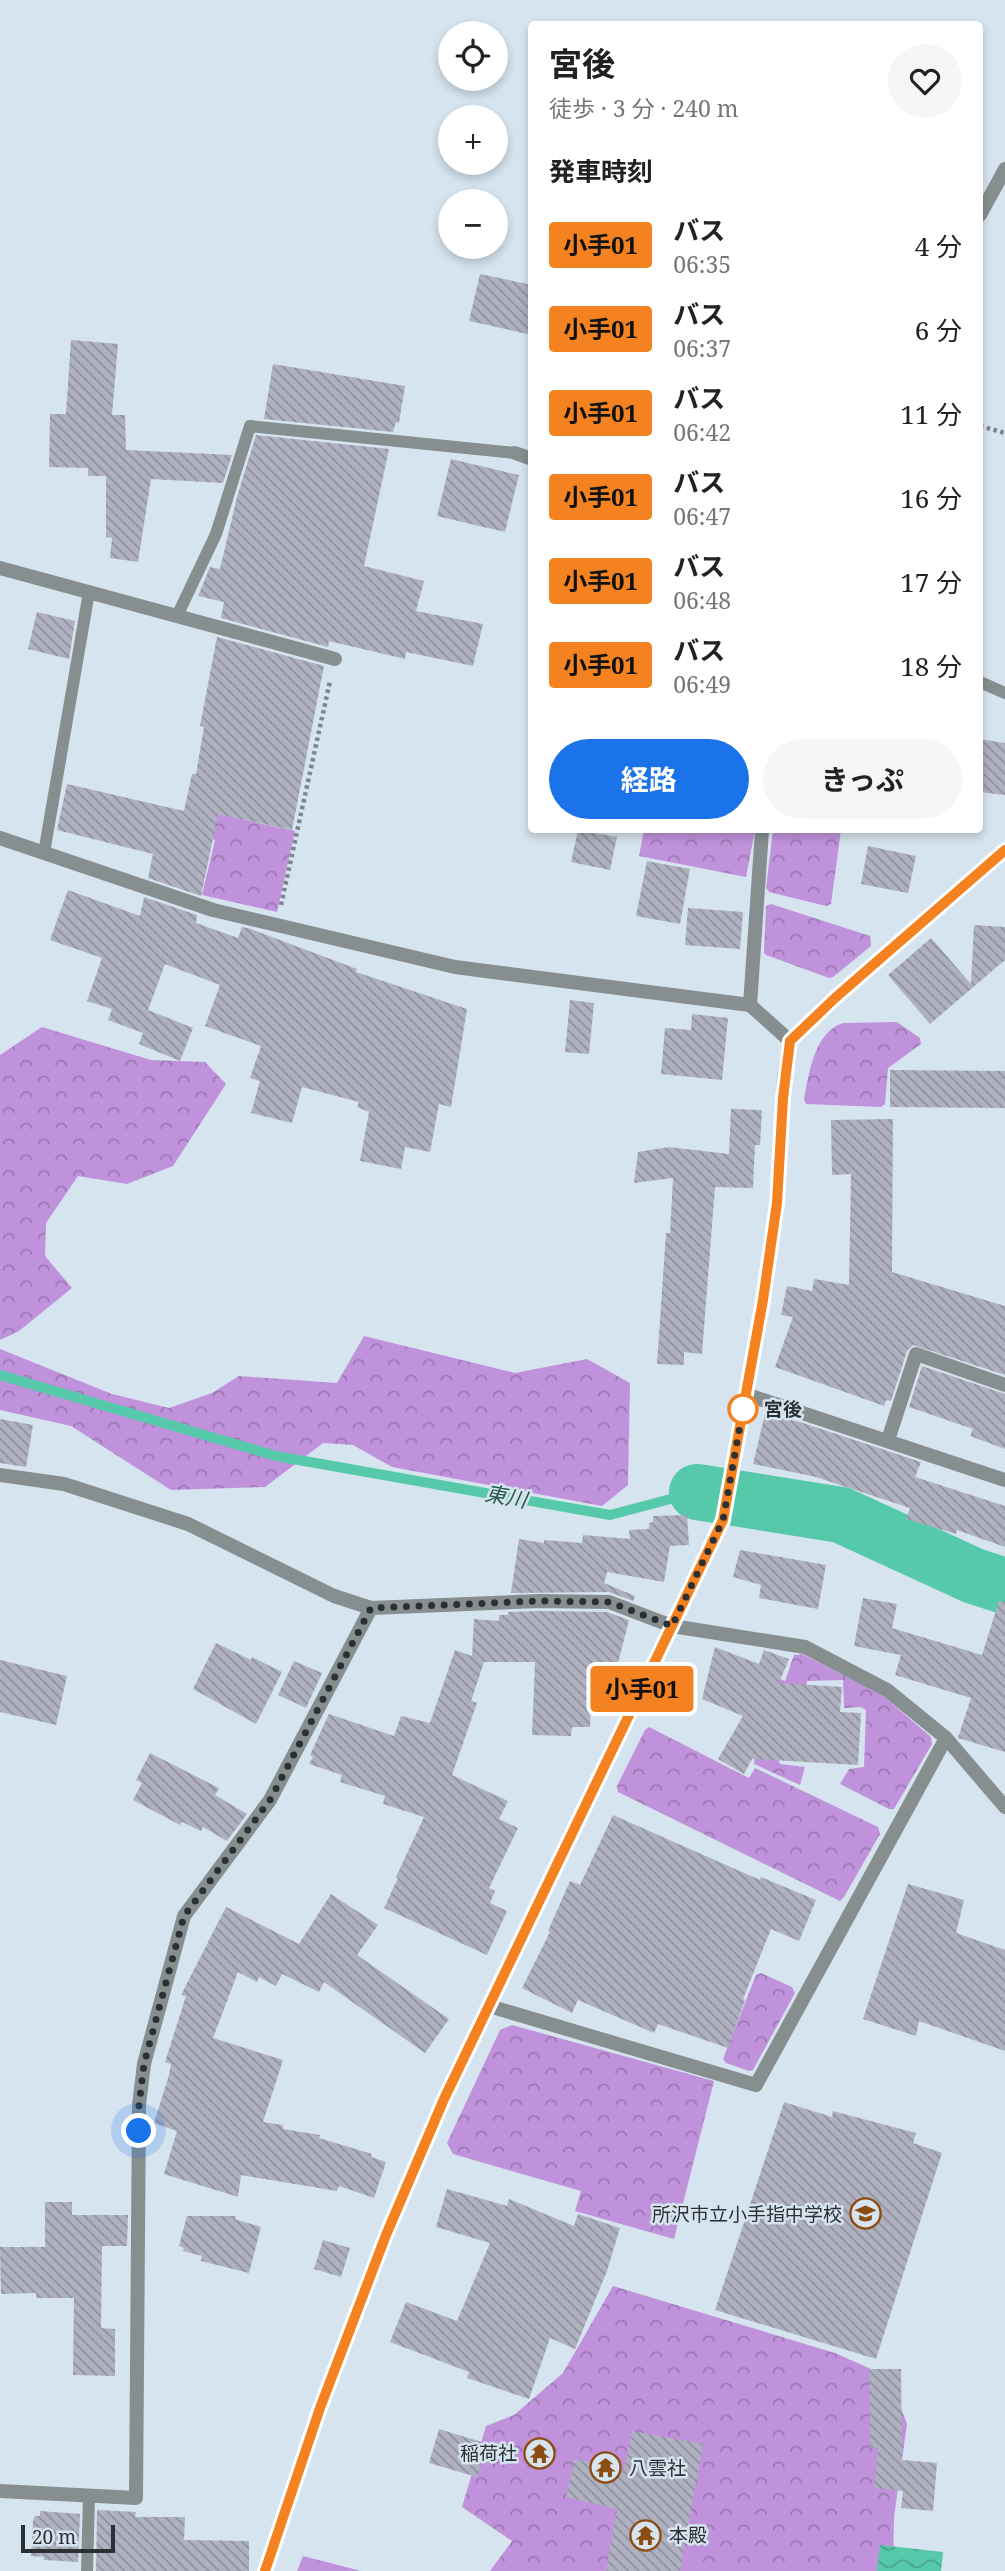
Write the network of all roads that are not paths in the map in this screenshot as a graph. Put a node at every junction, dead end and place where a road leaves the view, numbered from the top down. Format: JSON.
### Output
{"nodes":[{"id":1,"x":1005,"y":169,"type":"edge"},
{"id":2,"x":983,"y":209,"type":"edge"},
{"id":3,"x":515,"y":453,"type":"joint"},
{"id":4,"x":528,"y":457,"type":"edge"},
{"id":5,"x":0,"y":568,"type":"edge"},
{"id":6,"x":89,"y":592,"type":"junction"},
{"id":7,"x":177,"y":616,"type":"junction"},
{"id":8,"x":335,"y":659,"type":"road end"},
{"id":9,"x":983,"y":683,"type":"edge"},
{"id":10,"x":1005,"y":693,"type":"edge"},
{"id":11,"x":762,"y":833,"type":"edge"},
{"id":12,"x":0,"y":838,"type":"edge"},
{"id":13,"x":1005,"y":850,"type":"edge"},
{"id":14,"x":44,"y":853,"type":"junction"},
{"id":15,"x":750,"y":1004,"type":"junction"},
{"id":16,"x":790,"y":1041,"type":"junction"},
{"id":17,"x":1005,"y":1385,"type":"edge"},
{"id":18,"x":745,"y":1394,"type":"junction"},
{"id":19,"x":888,"y":1440,"type":"junction"},
{"id":20,"x":0,"y":1475,"type":"edge"},
{"id":21,"x":1005,"y":1480,"type":"edge"},
{"id":22,"x":371,"y":1608,"type":"junction"},
{"id":23,"x":672,"y":1626,"type":"junction"},
{"id":24,"x":946,"y":1738,"type":"junction"},
{"id":25,"x":1005,"y":1807,"type":"edge"},
{"id":26,"x":489,"y":2006,"type":"junction"},
{"id":27,"x":0,"y":2491,"type":"edge"},
{"id":28,"x":89,"y":2496,"type":"junction"},
{"id":29,"x":87,"y":2571,"type":"edge"},
{"id":30,"x":265,"y":2571,"type":"edge"}],
"edges":[{"from":1,"to":2,"type":"street"},
{"from":3,"to":4,"type":"street"},
{"from":3,"to":7,"type":"lane"},
{"from":5,"to":6,"type":"street"},
{"from":6,"to":7,"type":"street"},
{"from":6,"to":14,"type":"lane"},
{"from":7,"to":8,"type":"street"},
{"from":9,"to":10,"type":"lane"},
{"from":11,"to":15,"type":"street"},
{"from":12,"to":14,"type":"street"},
{"from":13,"to":16,"type":"street"},
{"from":14,"to":15,"type":"street"},
{"from":15,"to":16,"type":"street"},
{"from":16,"to":18,"type":"street"},
{"from":17,"to":19,"type":"street"},
{"from":18,"to":19,"type":"street"},
{"from":18,"to":23,"type":"street"},
{"from":19,"to":21,"type":"street"},
{"from":20,"to":22,"type":"street"},
{"from":22,"to":23,"type":"street"},
{"from":22,"to":28,"type":"street"},
{"from":23,"to":24,"type":"street"},
{"from":23,"to":26,"type":"street"},
{"from":24,"to":25,"type":"street"},
{"from":24,"to":26,"type":"street"},
{"from":26,"to":30,"type":"street"},
{"from":27,"to":28,"type":"street"},
{"from":28,"to":29,"type":"lane"}]}
